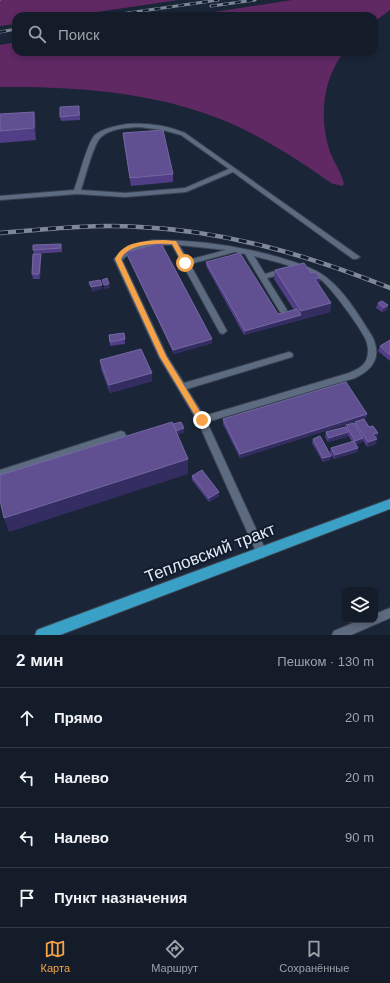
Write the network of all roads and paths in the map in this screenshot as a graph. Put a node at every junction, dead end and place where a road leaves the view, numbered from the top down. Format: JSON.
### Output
{"nodes":[{"id":1,"x":233,"y":170,"type":"junction"},
{"id":2,"x":77,"y":192,"type":"junction"},
{"id":3,"x":0,"y":198,"type":"edge"},
{"id":4,"x":174,"y":242,"type":"junction"},
{"id":5,"x":237,"y":250,"type":"junction"},
{"id":6,"x":247,"y":252,"type":"junction"},
{"id":7,"x":356,"y":257,"type":"dead end"},
{"id":8,"x":185,"y":263,"type":"junction"},
{"id":9,"x":301,"y":266,"type":"junction"},
{"id":10,"x":262,"y":277,"type":"junction"},
{"id":11,"x":283,"y":310,"type":"dead end"},
{"id":12,"x":223,"y":331,"type":"dead end"},
{"id":13,"x":289,"y":355,"type":"dead end"},
{"id":14,"x":181,"y":387,"type":"junction"},
{"id":15,"x":202,"y":420,"type":"junction"},
{"id":16,"x":121,"y":436,"type":"edge"},
{"id":17,"x":0,"y":474,"type":"edge"},
{"id":18,"x":390,"y":504,"type":"edge"},
{"id":19,"x":262,"y":553,"type":"junction"},
{"id":20,"x":390,"y":613,"type":"edge"},
{"id":21,"x":378,"y":618,"type":"edge"},
{"id":22,"x":367,"y":623,"type":"edge"},
{"id":23,"x":42,"y":635,"type":"edge"},
{"id":24,"x":338,"y":635,"type":"edge"}],
"edges":[{"from":1,"to":2,"type":"lane"},
{"from":1,"to":2,"type":"lane"},
{"from":1,"to":7,"type":"lane"},
{"from":2,"to":3,"type":"lane"},
{"from":4,"to":5,"type":"lane"},
{"from":4,"to":8,"type":"lane"},
{"from":4,"to":14,"type":"lane"},
{"from":5,"to":6,"type":"lane"},
{"from":5,"to":8,"type":"lane"},
{"from":6,"to":9,"type":"lane"},
{"from":6,"to":10,"type":"lane"},
{"from":8,"to":12,"type":"lane"},
{"from":9,"to":10,"type":"lane"},
{"from":9,"to":15,"type":"lane"},
{"from":10,"to":11,"type":"lane"},
{"from":13,"to":14,"type":"lane"},
{"from":14,"to":15,"type":"lane"},
{"from":15,"to":19,"type":"lane"},
{"from":16,"to":17,"type":"lane"},
{"from":18,"to":19,"type":"main road","name":"Тепловский тракт"},
{"from":19,"to":23,"type":"main road","name":"Тепловский тракт"},
{"from":20,"to":21,"type":"lane"},
{"from":22,"to":24,"type":"lane"}]}
